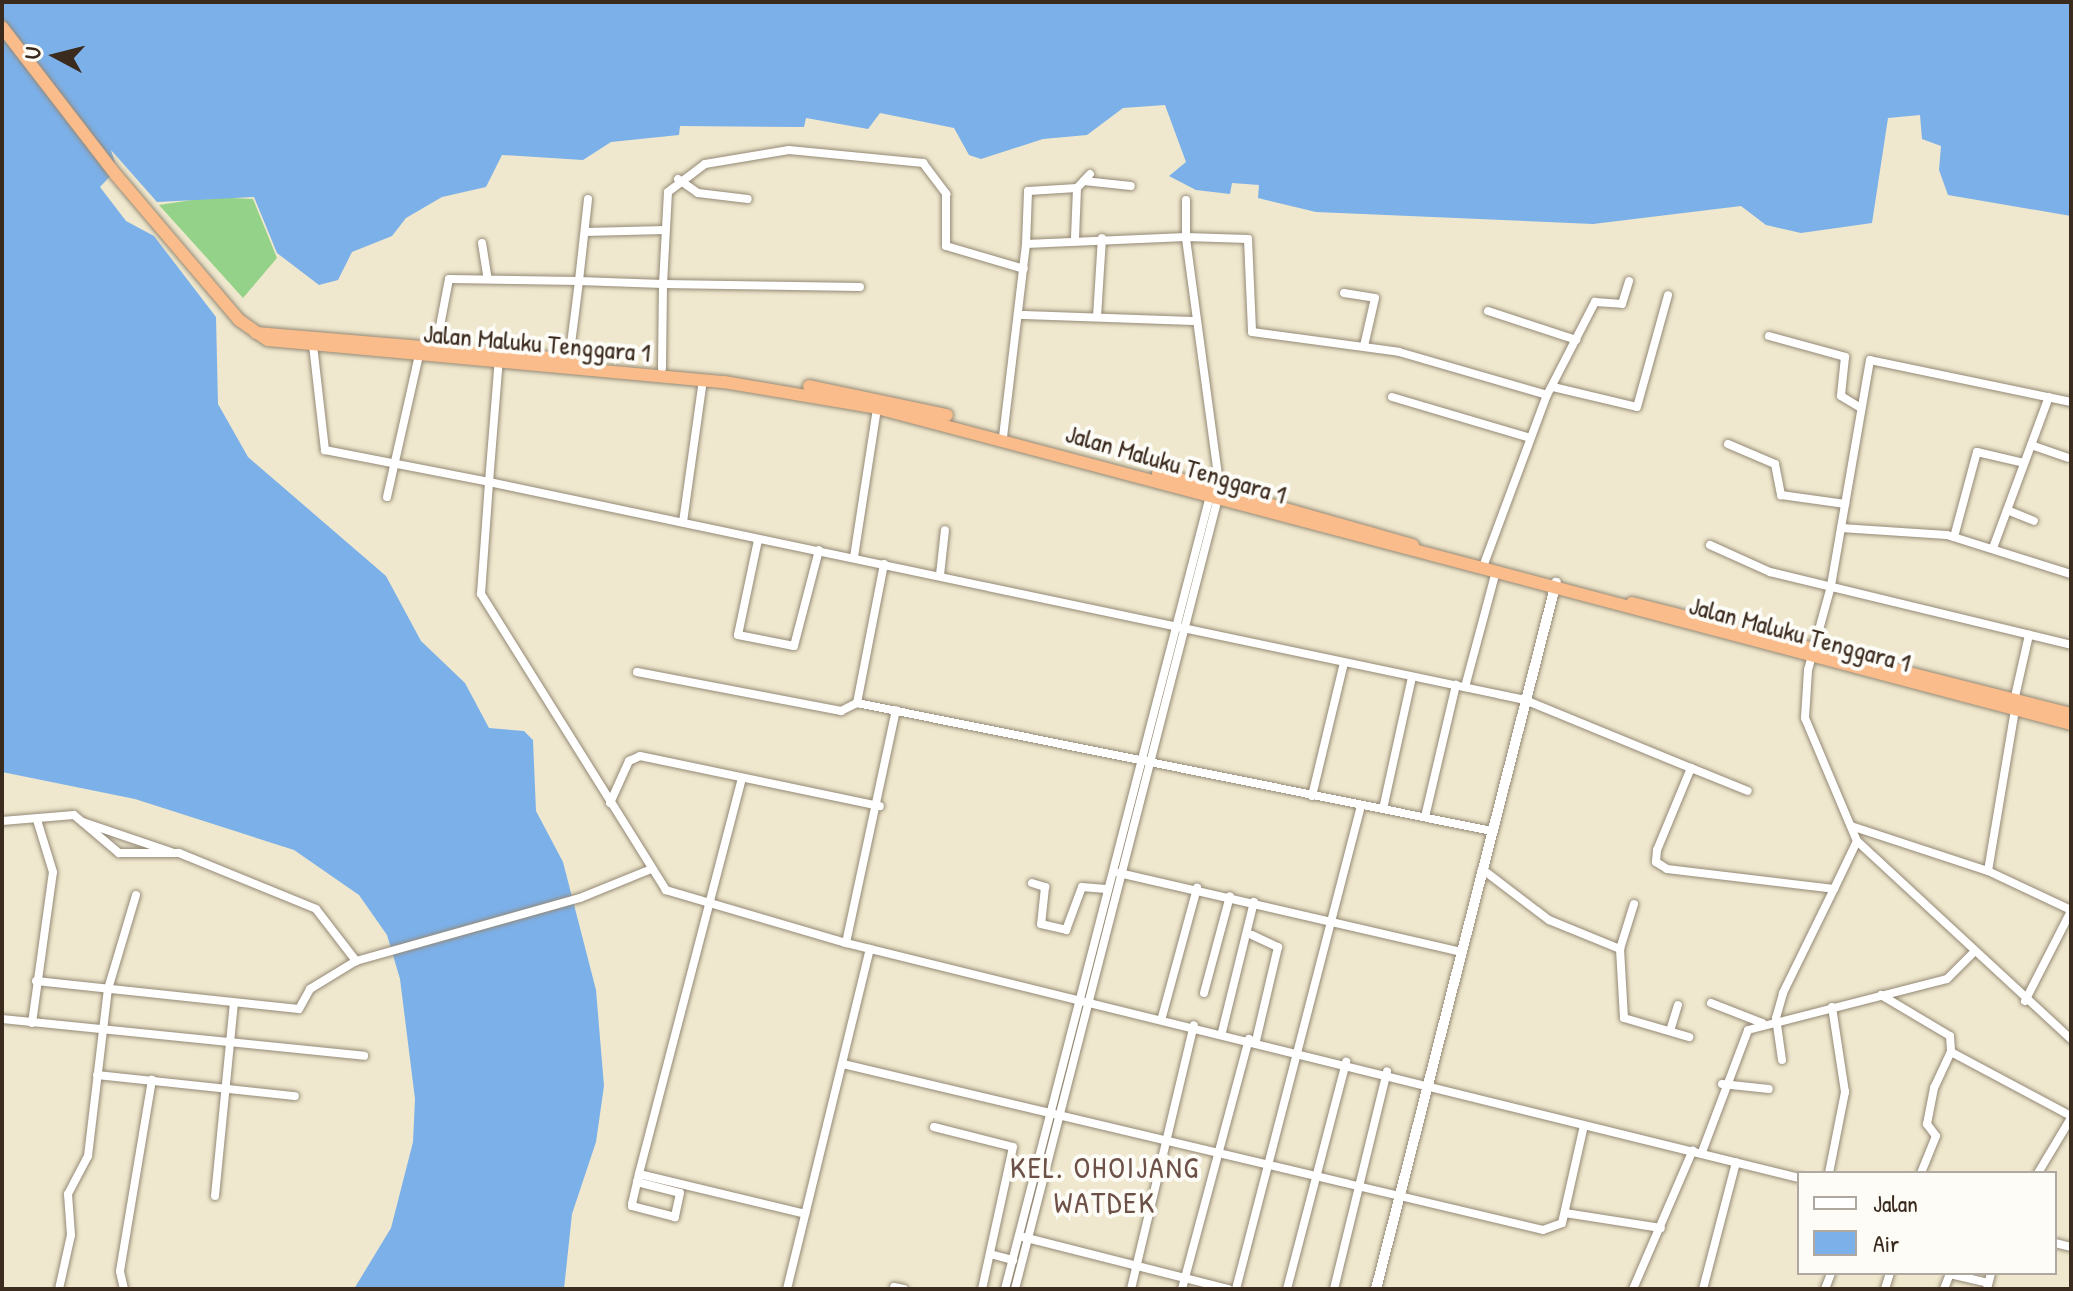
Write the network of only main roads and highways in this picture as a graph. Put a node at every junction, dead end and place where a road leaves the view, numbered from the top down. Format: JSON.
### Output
{"nodes":[{"id":1,"x":2,"y":27,"type":"edge"},
{"id":2,"x":253,"y":333,"type":"junction"},
{"id":3,"x":499,"y":357,"type":"junction"},
{"id":4,"x":1004,"y":433,"type":"junction"},
{"id":5,"x":1215,"y":492,"type":"junction"},
{"id":6,"x":1555,"y":587,"type":"junction"},
{"id":7,"x":2015,"y":705,"type":"junction"},
{"id":8,"x":2071,"y":714,"type":"edge"},
{"id":9,"x":2071,"y":724,"type":"edge"}],
"edges":[{"from":1,"to":2,"type":"highway"},
{"from":2,"to":3,"type":"highway","name":"Jalan Maluku Tenggara 1"},
{"from":2,"to":3,"type":"highway","name":"Jalan Maluku Tenggara 1"},
{"from":3,"to":4,"type":"highway","name":"Jalan Maluku Tenggara 1"},
{"from":3,"to":4,"type":"highway","name":"Jalan Maluku Tenggara 1"},
{"from":4,"to":5,"type":"highway","name":"Jalan Maluku Tenggara 1"},
{"from":5,"to":6,"type":"highway","name":"Jalan Maluku Tenggara 1"},
{"from":5,"to":6,"type":"highway","name":"Jalan Maluku Tenggara 1"},
{"from":6,"to":7,"type":"highway","name":"Jalan Maluku Tenggara 1"},
{"from":7,"to":8,"type":"highway","name":"Jalan Maluku Tenggara 1"},
{"from":7,"to":9,"type":"highway","name":"Jalan Maluku Tenggara 1"}]}
